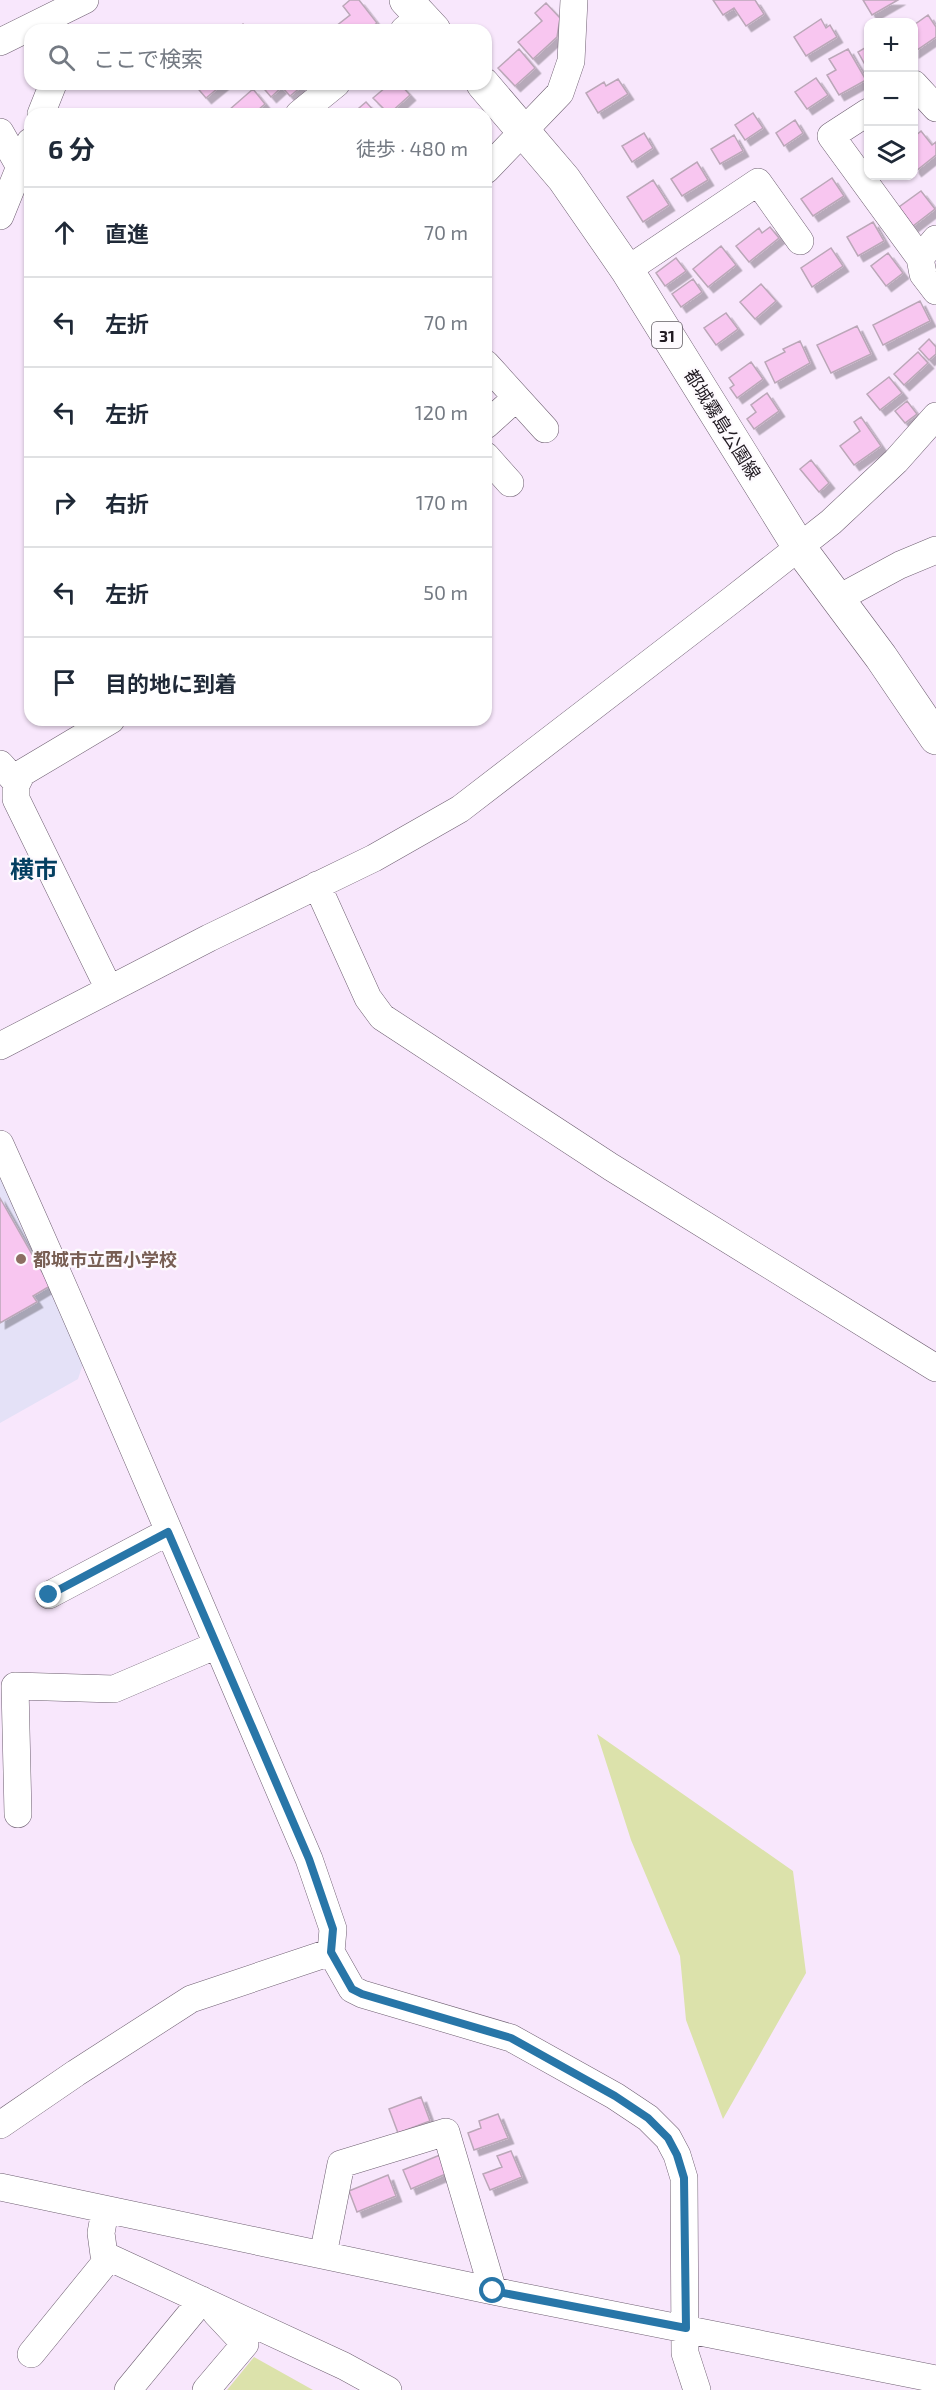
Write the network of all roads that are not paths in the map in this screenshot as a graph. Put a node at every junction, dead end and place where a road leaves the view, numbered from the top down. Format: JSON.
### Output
{"nodes":[{"id":1,"x":85,"y":0,"type":"edge"},
{"id":2,"x":574,"y":0,"type":"edge"},
{"id":3,"x":36,"y":24,"type":"edge"},
{"id":4,"x":76,"y":24,"type":"edge"},
{"id":5,"x":24,"y":30,"type":"edge"},
{"id":6,"x":0,"y":42,"type":"edge"},
{"id":7,"x":918,"y":88,"type":"edge"},
{"id":8,"x":50,"y":90,"type":"edge"},
{"id":9,"x":329,"y":90,"type":"edge"},
{"id":10,"x":488,"y":90,"type":"edge"},
{"id":11,"x":43,"y":108,"type":"edge"},
{"id":12,"x":306,"y":108,"type":"edge"},
{"id":13,"x":936,"y":108,"type":"edge"},
{"id":14,"x":864,"y":115,"type":"edge"},
{"id":15,"x":523,"y":130,"type":"junction"},
{"id":16,"x":0,"y":132,"type":"edge"},
{"id":17,"x":17,"y":160,"type":"edge"},
{"id":18,"x":492,"y":164,"type":"edge"},
{"id":19,"x":0,"y":216,"type":"edge"},
{"id":20,"x":800,"y":241,"type":"dead end"},
{"id":21,"x":928,"y":248,"type":"edge"},
{"id":22,"x":627,"y":270,"type":"junction"},
{"id":23,"x":936,"y":291,"type":"edge"},
{"id":24,"x":492,"y":371,"type":"edge"},
{"id":25,"x":516,"y":398,"type":"junction"},
{"id":26,"x":936,"y":416,"type":"edge"},
{"id":27,"x":492,"y":420,"type":"edge"},
{"id":28,"x":545,"y":429,"type":"dead end"},
{"id":29,"x":492,"y":463,"type":"edge"},
{"id":30,"x":510,"y":483,"type":"dead end"},
{"id":31,"x":799,"y":547,"type":"junction"},
{"id":32,"x":936,"y":550,"type":"edge"},
{"id":33,"x":839,"y":598,"type":"junction"},
{"id":34,"x":101,"y":726,"type":"edge"},
{"id":35,"x":936,"y":738,"type":"edge"},
{"id":36,"x":9,"y":773,"type":"edge"},
{"id":37,"x":316,"y":885,"type":"junction"},
{"id":38,"x":109,"y":989,"type":"junction"},
{"id":39,"x":0,"y":1046,"type":"edge"},
{"id":40,"x":0,"y":1144,"type":"edge"},
{"id":41,"x":936,"y":1368,"type":"edge"},
{"id":42,"x":168,"y":1532,"type":"junction"},
{"id":43,"x":49,"y":1595,"type":"dead end"},
{"id":44,"x":217,"y":1645,"type":"junction"},
{"id":45,"x":18,"y":1814,"type":"dead end"},
{"id":46,"x":331,"y":1952,"type":"junction"},
{"id":47,"x":0,"y":2126,"type":"edge"},
{"id":48,"x":0,"y":2187,"type":"edge"},
{"id":49,"x":105,"y":2211,"type":"junction"},
{"id":50,"x":323,"y":2256,"type":"junction"},
{"id":51,"x":110,"y":2258,"type":"junction"},
{"id":52,"x":493,"y":2291,"type":"junction"},
{"id":53,"x":203,"y":2301,"type":"junction"},
{"id":54,"x":686,"y":2328,"type":"junction"},
{"id":55,"x":31,"y":2354,"type":"dead end"},
{"id":56,"x":936,"y":2379,"type":"edge"},
{"id":57,"x":128,"y":2390,"type":"edge"},
{"id":58,"x":206,"y":2390,"type":"edge"},
{"id":59,"x":388,"y":2390,"type":"edge"},
{"id":60,"x":697,"y":2390,"type":"edge"}],
"edges":[{"from":1,"to":3,"type":"street"},
{"from":1,"to":4,"type":"street"},
{"from":2,"to":15,"type":"street"},
{"from":5,"to":6,"type":"street"},
{"from":7,"to":13,"type":"street"},
{"from":8,"to":11,"type":"street"},
{"from":9,"to":12,"type":"street"},
{"from":10,"to":15,"type":"main road","name":"都城霧島公園線","number":"31"},
{"from":14,"to":21,"type":"street"},
{"from":15,"to":18,"type":"street"},
{"from":15,"to":22,"type":"main road","name":"都城霧島公園線","number":"31"},
{"from":16,"to":17,"type":"street"},
{"from":17,"to":19,"type":"street"},
{"from":20,"to":22,"type":"street"},
{"from":21,"to":23,"type":"street"},
{"from":22,"to":31,"type":"main road","name":"都城霧島公園線","number":"31"},
{"from":24,"to":25,"type":"street"},
{"from":25,"to":27,"type":"street"},
{"from":25,"to":28,"type":"street"},
{"from":26,"to":31,"type":"street"},
{"from":29,"to":30,"type":"street"},
{"from":31,"to":33,"type":"main road","name":"都城霧島公園線","number":"31"},
{"from":31,"to":37,"type":"street"},
{"from":32,"to":33,"type":"street"},
{"from":33,"to":35,"type":"main road","name":"都城霧島公園線","number":"31"},
{"from":34,"to":36,"type":"street"},
{"from":36,"to":38,"type":"street"},
{"from":37,"to":38,"type":"street"},
{"from":37,"to":41,"type":"street"},
{"from":38,"to":39,"type":"street"},
{"from":40,"to":42,"type":"street"},
{"from":42,"to":43,"type":"street"},
{"from":42,"to":44,"type":"street"},
{"from":44,"to":45,"type":"street"},
{"from":44,"to":46,"type":"street"},
{"from":46,"to":47,"type":"street"},
{"from":46,"to":54,"type":"street"},
{"from":48,"to":49,"type":"street"},
{"from":49,"to":50,"type":"street"},
{"from":49,"to":51,"type":"street"},
{"from":50,"to":52,"type":"street"},
{"from":50,"to":52,"type":"street"},
{"from":51,"to":53,"type":"street"},
{"from":51,"to":55,"type":"street"},
{"from":52,"to":54,"type":"street"},
{"from":53,"to":57,"type":"street"},
{"from":53,"to":58,"type":"street"},
{"from":53,"to":59,"type":"street"},
{"from":54,"to":56,"type":"street"},
{"from":54,"to":60,"type":"street"}]}
